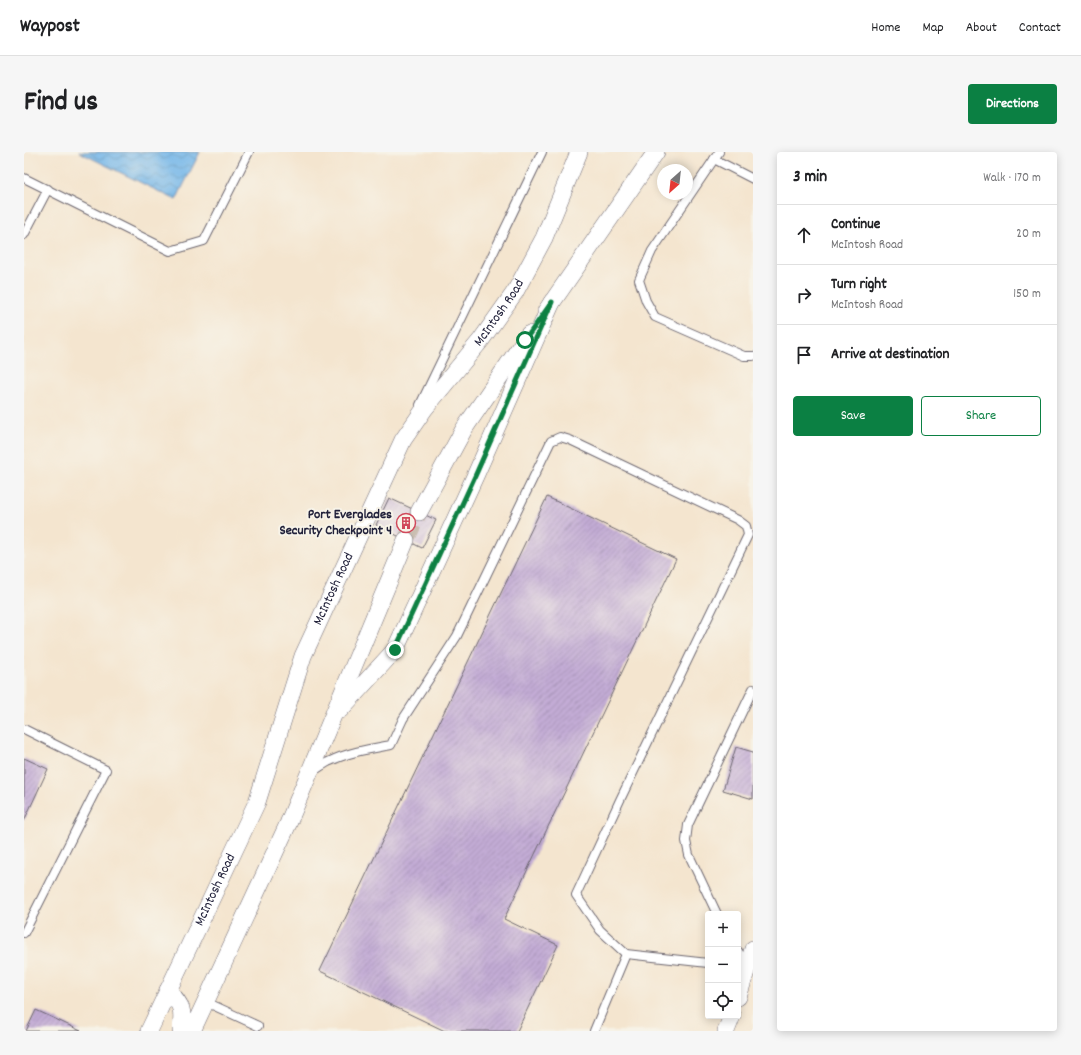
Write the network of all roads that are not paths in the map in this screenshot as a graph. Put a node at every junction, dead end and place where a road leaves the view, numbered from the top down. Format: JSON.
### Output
{"nodes":[{"id":1,"x":249,"y":152,"type":"edge"},
{"id":2,"x":542,"y":152,"type":"edge"},
{"id":3,"x":579,"y":152,"type":"edge"},
{"id":4,"x":656,"y":152,"type":"edge"},
{"id":5,"x":716,"y":156,"type":"edge"},
{"id":6,"x":24,"y":178,"type":"edge"},
{"id":7,"x":753,"y":179,"type":"edge"},
{"id":8,"x":48,"y":190,"type":"junction"},
{"id":9,"x":24,"y":235,"type":"edge"},
{"id":10,"x":552,"y":302,"type":"junction"},
{"id":11,"x":753,"y":356,"type":"edge"},
{"id":12,"x":403,"y":440,"type":"junction"},
{"id":13,"x":419,"y":512,"type":"tunnel mouth"},
{"id":14,"x":406,"y":540,"type":"tunnel mouth"},
{"id":15,"x":753,"y":690,"type":"edge"},
{"id":16,"x":332,"y":719,"type":"junction"},
{"id":17,"x":24,"y":729,"type":"edge"},
{"id":18,"x":306,"y":781,"type":"junction"},
{"id":19,"x":716,"y":911,"type":"edge"},
{"id":20,"x":24,"y":933,"type":"edge"},
{"id":21,"x":753,"y":949,"type":"edge"},
{"id":22,"x":626,"y":954,"type":"junction"},
{"id":23,"x":705,"y":963,"type":"edge"},
{"id":24,"x":743,"y":967,"type":"edge"},
{"id":25,"x":740,"y":983,"type":"edge"},
{"id":26,"x":168,"y":990,"type":"junction"},
{"id":27,"x":206,"y":1002,"type":"junction"},
{"id":28,"x":731,"y":1019,"type":"edge"},
{"id":29,"x":258,"y":1026,"type":"dead end"},
{"id":30,"x":149,"y":1031,"type":"edge"},
{"id":31,"x":181,"y":1031,"type":"edge"},
{"id":32,"x":192,"y":1031,"type":"edge"},
{"id":33,"x":594,"y":1031,"type":"edge"},
{"id":34,"x":726,"y":1031,"type":"edge"}],
"edges":[{"from":1,"to":8,"type":"lane"},
{"from":2,"to":12,"type":"lane"},
{"from":3,"to":12,"type":"street","name":"McIntosh Road"},
{"from":4,"to":10,"type":"street"},
{"from":5,"to":7,"type":"lane"},
{"from":5,"to":11,"type":"lane"},
{"from":6,"to":8,"type":"lane"},
{"from":8,"to":9,"type":"lane"},
{"from":10,"to":13,"type":"street"},
{"from":10,"to":16,"type":"street"},
{"from":12,"to":26,"type":"street","name":"McIntosh Road"},
{"from":14,"to":16,"type":"street"},
{"from":15,"to":19,"type":"lane"},
{"from":16,"to":18,"type":"street"},
{"from":17,"to":20,"type":"lane"},
{"from":18,"to":22,"type":"lane"},
{"from":18,"to":27,"type":"street"},
{"from":21,"to":24,"type":"street"},
{"from":22,"to":23,"type":"lane"},
{"from":22,"to":33,"type":"lane"},
{"from":24,"to":25,"type":"street"},
{"from":26,"to":30,"type":"street","name":"McIntosh Road"},
{"from":26,"to":31,"type":"street"},
{"from":27,"to":29,"type":"lane"},
{"from":27,"to":32,"type":"street"},
{"from":28,"to":34,"type":"street"}]}
